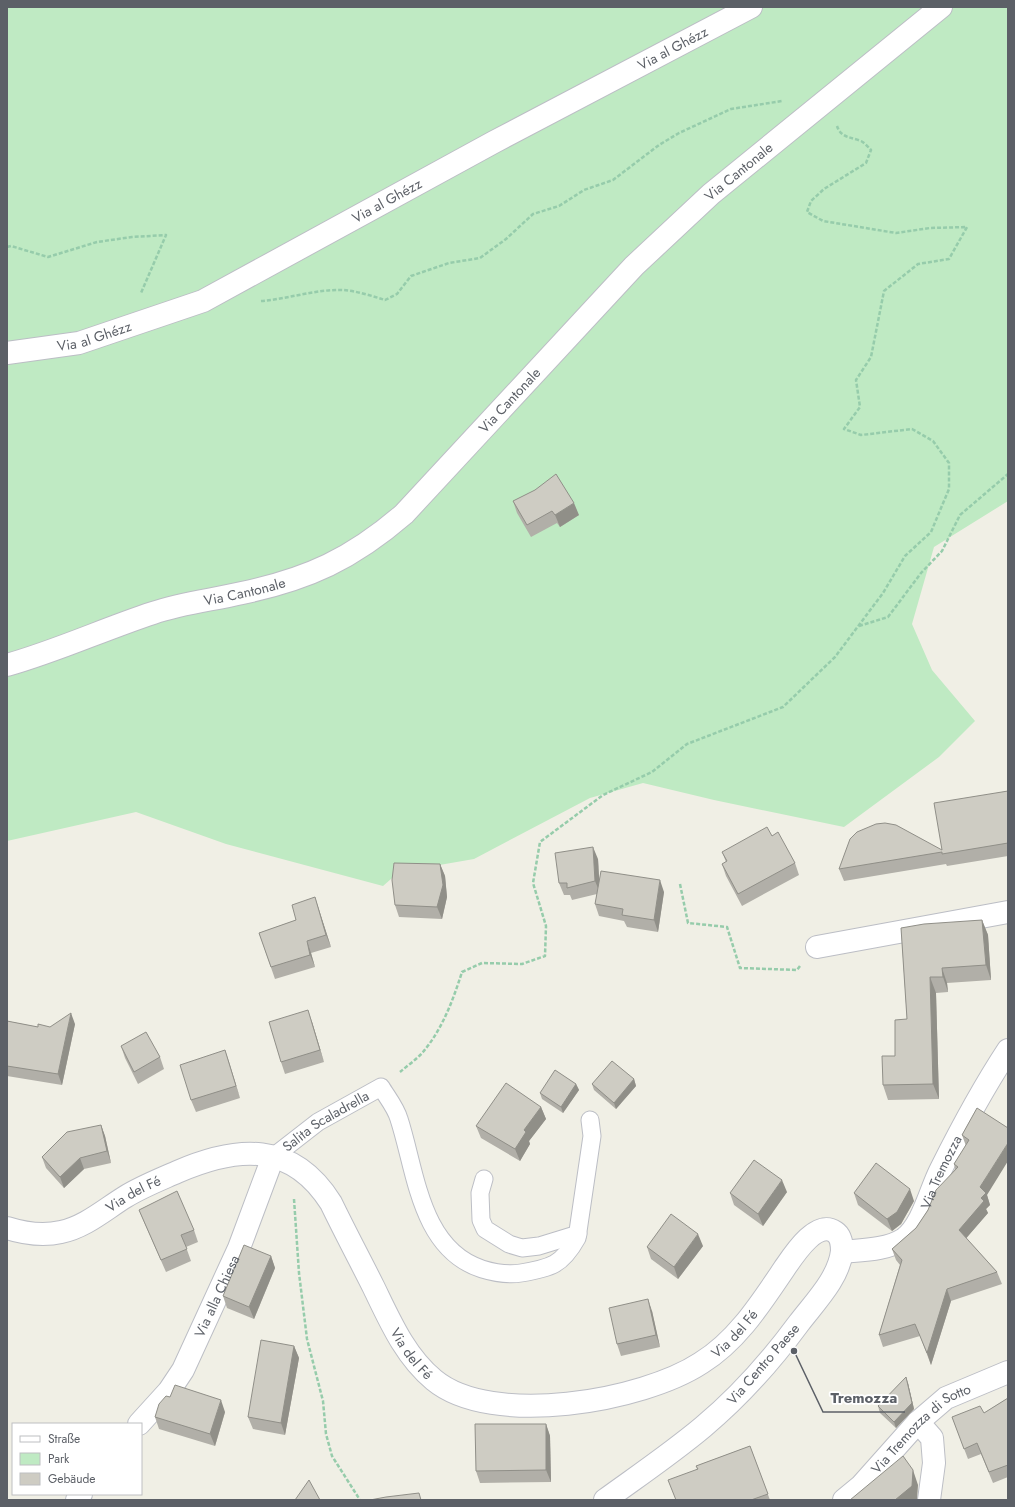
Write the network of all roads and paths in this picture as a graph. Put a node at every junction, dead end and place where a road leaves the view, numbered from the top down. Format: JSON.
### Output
{"nodes":[{"id":1,"x":751,"y":7,"type":"edge"},
{"id":2,"x":942,"y":7,"type":"edge"},
{"id":3,"x":817,"y":108,"type":"junction"},
{"id":4,"x":7,"y":247,"type":"edge"},
{"id":5,"x":259,"y":301,"type":"dead end"},
{"id":6,"x":132,"y":325,"type":"junction"},
{"id":7,"x":7,"y":353,"type":"edge"},
{"id":8,"x":1008,"y":474,"type":"edge"},
{"id":9,"x":858,"y":626,"type":"junction"},
{"id":10,"x":7,"y":666,"type":"edge"},
{"id":11,"x":680,"y":884,"type":"dead end"},
{"id":12,"x":1008,"y":912,"type":"edge"},
{"id":13,"x":817,"y":947,"type":"joint"},
{"id":14,"x":1008,"y":1050,"type":"edge"},
{"id":15,"x":381,"y":1087,"type":"junction"},
{"id":16,"x":590,"y":1120,"type":"dead end"},
{"id":17,"x":273,"y":1157,"type":"junction"},
{"id":18,"x":305,"y":1173,"type":"junction"},
{"id":19,"x":484,"y":1179,"type":"dead end"},
{"id":20,"x":7,"y":1228,"type":"edge"},
{"id":21,"x":578,"y":1234,"type":"junction"},
{"id":22,"x":842,"y":1252,"type":"junction"},
{"id":23,"x":1008,"y":1372,"type":"edge"},
{"id":24,"x":918,"y":1422,"type":"junction"},
{"id":25,"x":140,"y":1423,"type":"edge"},
{"id":26,"x":360,"y":1500,"type":"edge"},
{"id":27,"x":606,"y":1500,"type":"edge"},
{"id":28,"x":844,"y":1500,"type":"edge"},
{"id":29,"x":929,"y":1500,"type":"edge"}],
"edges":[{"from":1,"to":6,"type":"street","name":"Via al Ghézz"},
{"from":2,"to":3,"type":"street","name":"Via Cantonale"},
{"from":3,"to":5,"type":"path"},
{"from":3,"to":9,"type":"path"},
{"from":3,"to":10,"type":"street","name":"Via Cantonale"},
{"from":4,"to":6,"type":"path"},
{"from":6,"to":7,"type":"street","name":"Via al Ghézz"},
{"from":8,"to":9,"type":"path"},
{"from":9,"to":15,"type":"path"},
{"from":11,"to":13,"type":"path"},
{"from":12,"to":13,"type":"street"},
{"from":14,"to":22,"type":"street","name":"Via Tremozza"},
{"from":15,"to":17,"type":"lane","name":"Salita Scaladrella"},
{"from":15,"to":21,"type":"lane"},
{"from":16,"to":21,"type":"lane"},
{"from":17,"to":18,"type":"street","name":"Via del Fé"},
{"from":17,"to":20,"type":"street","name":"Via del Fé"},
{"from":17,"to":25,"type":"street","name":"Via alla Chiesa"},
{"from":18,"to":22,"type":"street","name":"Via del Fé"},
{"from":18,"to":26,"type":"path"},
{"from":19,"to":21,"type":"lane"},
{"from":22,"to":27,"type":"street","name":"Via Centro Paese"},
{"from":23,"to":24,"type":"street","name":"Via Tremozza di Sotto"},
{"from":24,"to":28,"type":"street","name":"Via Tremozza di Sotto"},
{"from":24,"to":29,"type":"street"}]}
